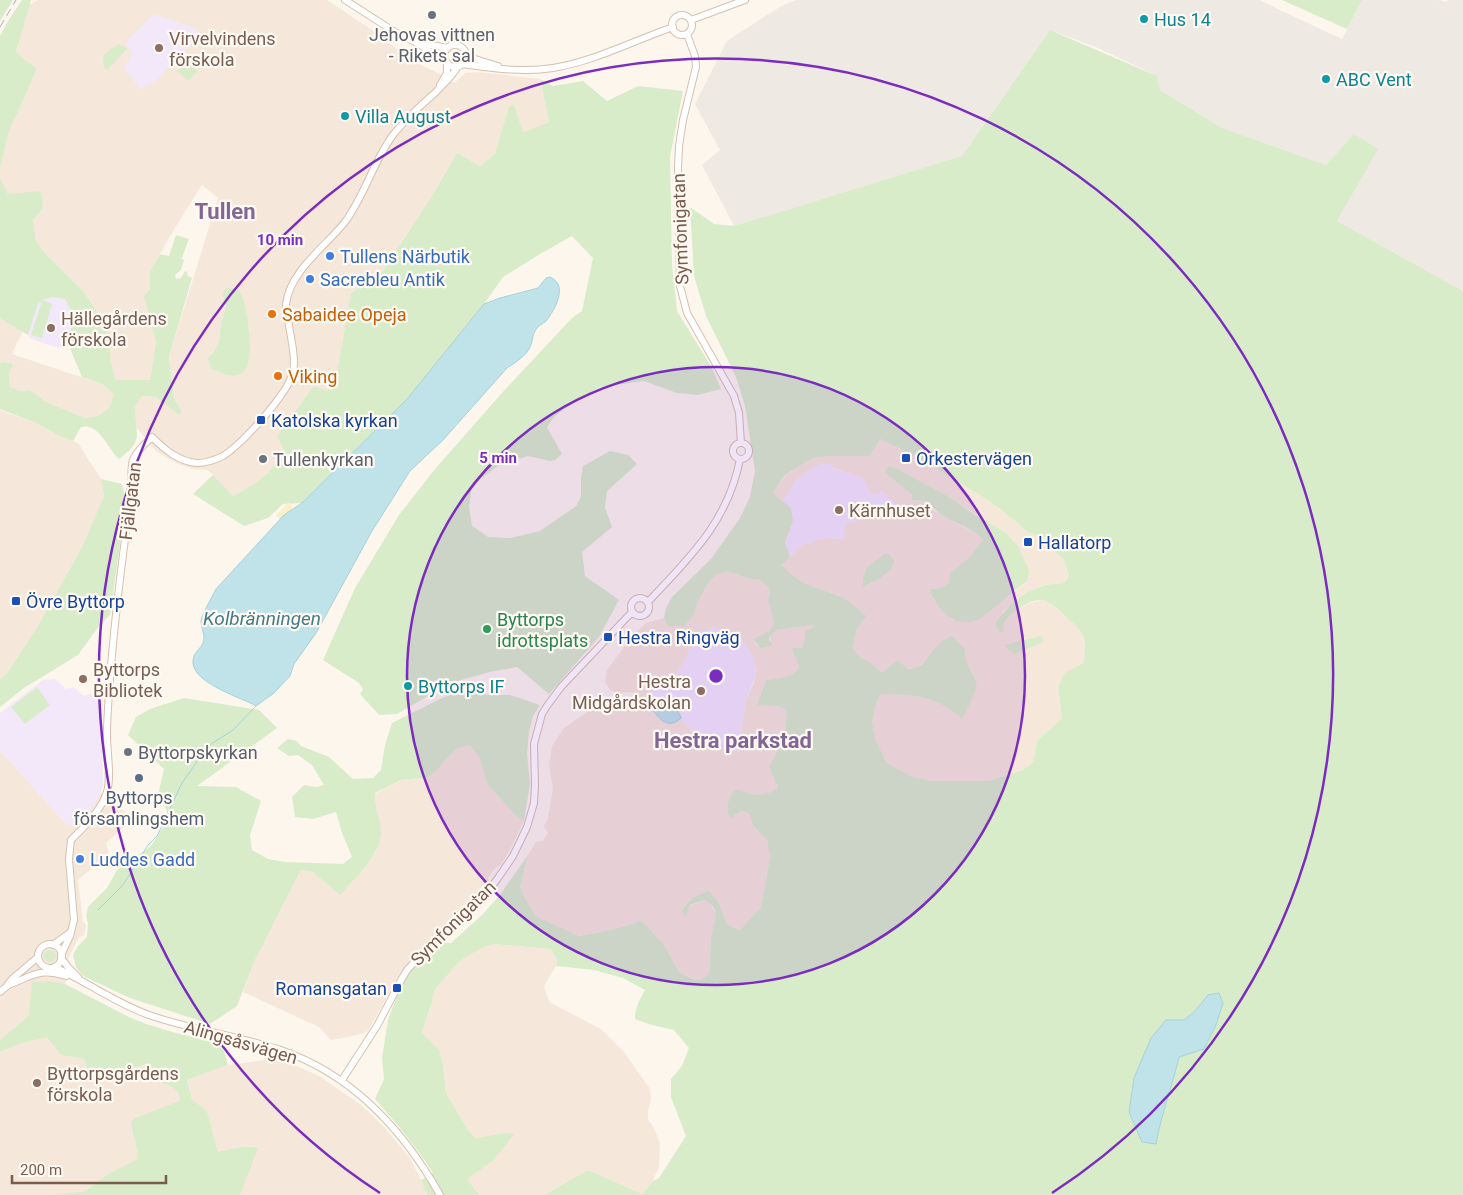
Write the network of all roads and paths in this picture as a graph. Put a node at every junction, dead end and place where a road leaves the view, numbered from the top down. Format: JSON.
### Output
{"nodes":[{"id":1,"x":345,"y":0,"type":"edge"},
{"id":2,"x":745,"y":0,"type":"edge"},
{"id":3,"x":691,"y":20,"type":"junction"},
{"id":4,"x":673,"y":27,"type":"junction"},
{"id":5,"x":687,"y":34,"type":"junction"},
{"id":6,"x":417,"y":43,"type":"junction"},
{"id":7,"x":448,"y":48,"type":"junction"},
{"id":8,"x":465,"y":53,"type":"junction"},
{"id":9,"x":446,"y":62,"type":"junction"},
{"id":10,"x":460,"y":65,"type":"junction"},
{"id":11,"x":507,"y":68,"type":"junction"},
{"id":12,"x":437,"y":90,"type":"junction"},
{"id":13,"x":741,"y":443,"type":"junction"},
{"id":14,"x":740,"y":459,"type":"junction"},
{"id":15,"x":648,"y":602,"type":"junction"},
{"id":16,"x":632,"y":612,"type":"junction"},
{"id":17,"x":71,"y":932,"type":"junction"},
{"id":18,"x":53,"y":945,"type":"junction"},
{"id":19,"x":61,"y":956,"type":"junction"},
{"id":20,"x":38,"y":957,"type":"junction"},
{"id":21,"x":45,"y":966,"type":"junction"},
{"id":22,"x":54,"y":967,"type":"junction"},
{"id":23,"x":82,"y":982,"type":"junction"},
{"id":24,"x":8,"y":985,"type":"junction"},
{"id":25,"x":0,"y":992,"type":"edge"},
{"id":26,"x":342,"y":1080,"type":"junction"},
{"id":27,"x":440,"y":1195,"type":"edge"}],
"edges":[{"from":1,"to":6,"type":"street"},
{"from":2,"to":3,"type":"street"},
{"from":3,"to":4,"type":"street"},
{"from":3,"to":5,"type":"street"},
{"from":4,"to":5,"type":"street"},
{"from":4,"to":11,"type":"street"},
{"from":5,"to":13,"type":"street","name":"Symfonigatan"},
{"from":6,"to":7,"type":"street"},
{"from":6,"to":9,"type":"street"},
{"from":7,"to":8,"type":"street"},
{"from":7,"to":9,"type":"street"},
{"from":8,"to":10,"type":"street"},
{"from":8,"to":11,"type":"street"},
{"from":9,"to":10,"type":"street"},
{"from":9,"to":12,"type":"street","name":"Fjällgatan"},
{"from":10,"to":11,"type":"street"},
{"from":10,"to":12,"type":"street","name":"Fjällgatan"},
{"from":12,"to":17,"type":"street","name":"Fjällgatan"},
{"from":13,"to":14,"type":"street"},
{"from":13,"to":14,"type":"street"},
{"from":14,"to":15,"type":"street"},
{"from":15,"to":16,"type":"street"},
{"from":15,"to":16,"type":"street"},
{"from":16,"to":26,"type":"street","name":"Symfonigatan"},
{"from":17,"to":18,"type":"street"},
{"from":17,"to":19,"type":"street","name":"Fjällgatan"},
{"from":18,"to":19,"type":"street"},
{"from":18,"to":20,"type":"street"},
{"from":19,"to":22,"type":"street"},
{"from":19,"to":23,"type":"street","name":"Alingsåsvägen"},
{"from":20,"to":21,"type":"street"},
{"from":20,"to":24,"type":"street","name":"Alingsåsvägen"},
{"from":21,"to":22,"type":"street"},
{"from":21,"to":24,"type":"street","name":"Alingsåsvägen"},
{"from":22,"to":23,"type":"street","name":"Alingsåsvägen"},
{"from":23,"to":24,"type":"street","name":"Alingsåsvägen"},
{"from":23,"to":26,"type":"street","name":"Alingsåsvägen"},
{"from":24,"to":25,"type":"street","name":"Alingsåsvägen"},
{"from":26,"to":27,"type":"street","name":"Alingsåsvägen"}]}
